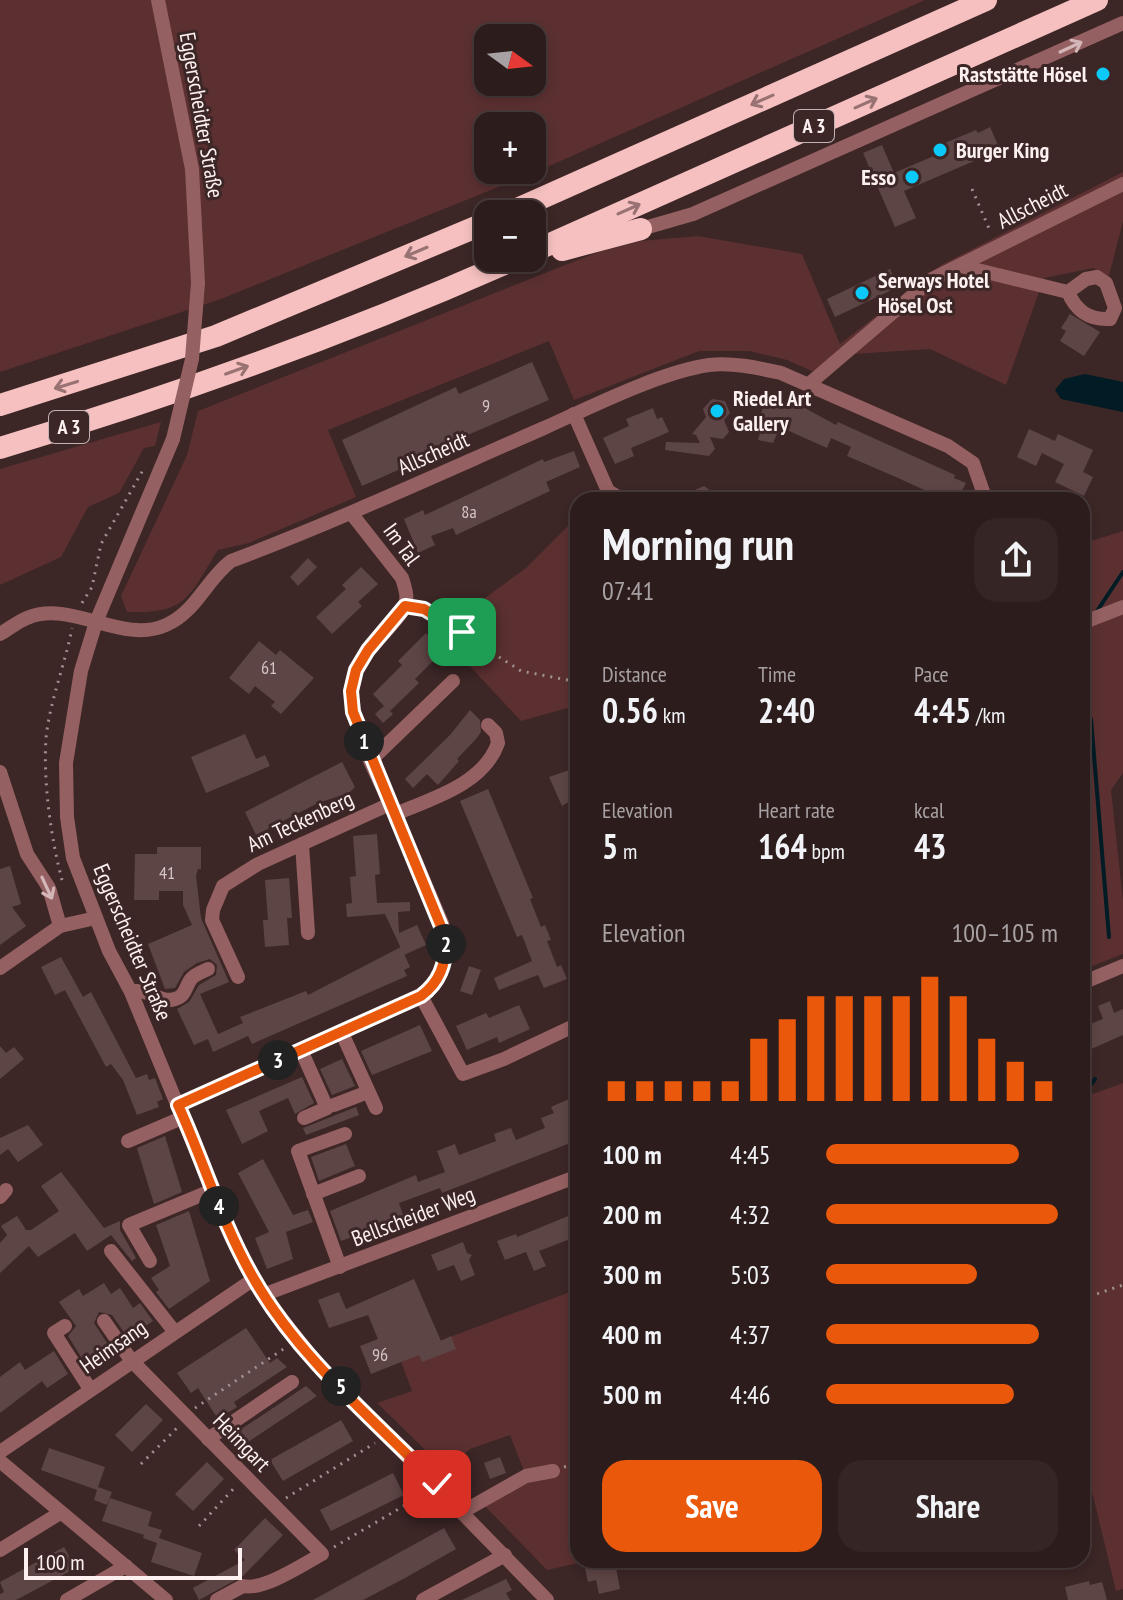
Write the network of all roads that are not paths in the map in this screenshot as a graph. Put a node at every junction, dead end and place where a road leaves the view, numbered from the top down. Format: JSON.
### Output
{"nodes":[{"id":1,"x":158,"y":0,"type":"edge"},
{"id":2,"x":986,"y":0,"type":"edge"},
{"id":3,"x":1097,"y":0,"type":"edge"},
{"id":4,"x":1123,"y":23,"type":"edge"},
{"id":5,"x":1123,"y":184,"type":"edge"},
{"id":6,"x":537,"y":200,"type":"edge"},
{"id":7,"x":474,"y":228,"type":"edge"},
{"id":8,"x":641,"y":229,"type":"joint"},
{"id":9,"x":546,"y":246,"type":"edge"},
{"id":10,"x":546,"y":255,"type":"edge"},
{"id":11,"x":961,"y":266,"type":"junction"},
{"id":12,"x":487,"y":272,"type":"edge"},
{"id":13,"x":1068,"y":292,"type":"dead end"},
{"id":14,"x":809,"y":384,"type":"junction"},
{"id":15,"x":0,"y":405,"type":"edge"},
{"id":16,"x":574,"y":414,"type":"junction"},
{"id":17,"x":0,"y":448,"type":"edge"},
{"id":18,"x":610,"y":492,"type":"edge"},
{"id":19,"x":983,"y":492,"type":"edge"},
{"id":20,"x":351,"y":513,"type":"junction"},
{"id":21,"x":405,"y":606,"type":"joint"},
{"id":22,"x":1123,"y":607,"type":"edge"},
{"id":23,"x":1090,"y":620,"type":"edge"},
{"id":24,"x":96,"y":622,"type":"junction"},
{"id":25,"x":0,"y":634,"type":"edge"},
{"id":26,"x":453,"y":681,"type":"dead end"},
{"id":27,"x":488,"y":725,"type":"dead end"},
{"id":28,"x":371,"y":760,"type":"junction"},
{"id":29,"x":0,"y":772,"type":"edge"},
{"id":30,"x":393,"y":809,"type":"junction"},
{"id":31,"x":302,"y":844,"type":"junction"},
{"id":32,"x":96,"y":918,"type":"junction"},
{"id":33,"x":60,"y":926,"type":"junction"},
{"id":34,"x":308,"y":933,"type":"dead end"},
{"id":35,"x":1123,"y":966,"type":"edge"},
{"id":36,"x":0,"y":968,"type":"edge"},
{"id":37,"x":208,"y":969,"type":"dead end"},
{"id":38,"x":238,"y":977,"type":"dead end"},
{"id":39,"x":1090,"y":980,"type":"edge"},
{"id":40,"x":131,"y":992,"type":"junction"},
{"id":41,"x":421,"y":996,"type":"junction"},
{"id":42,"x":570,"y":1028,"type":"edge"},
{"id":43,"x":341,"y":1031,"type":"junction"},
{"id":44,"x":301,"y":1050,"type":"junction"},
{"id":45,"x":368,"y":1092,"type":"junction"},
{"id":46,"x":334,"y":1105,"type":"dead end"},
{"id":47,"x":376,"y":1108,"type":"dead end"},
{"id":48,"x":181,"y":1111,"type":"junction"},
{"id":49,"x":304,"y":1118,"type":"dead end"},
{"id":50,"x":345,"y":1134,"type":"dead end"},
{"id":51,"x":128,"y":1141,"type":"dead end"},
{"id":52,"x":359,"y":1176,"type":"dead end"},
{"id":53,"x":570,"y":1179,"type":"edge"},
{"id":54,"x":213,"y":1190,"type":"junction"},
{"id":55,"x":313,"y":1194,"type":"junction"},
{"id":56,"x":111,"y":1251,"type":"dead end"},
{"id":57,"x":150,"y":1261,"type":"dead end"},
{"id":58,"x":340,"y":1267,"type":"junction"},
{"id":59,"x":254,"y":1279,"type":"junction"},
{"id":60,"x":263,"y":1295,"type":"junction"},
{"id":61,"x":104,"y":1321,"type":"dead end"},
{"id":62,"x":65,"y":1326,"type":"dead end"},
{"id":63,"x":174,"y":1331,"type":"junction"},
{"id":64,"x":131,"y":1360,"type":"junction"},
{"id":65,"x":292,"y":1382,"type":"dead end"},
{"id":66,"x":90,"y":1389,"type":"junction"},
{"id":67,"x":208,"y":1439,"type":"junction"},
{"id":68,"x":0,"y":1452,"type":"edge"},
{"id":69,"x":0,"y":1461,"type":"edge"},
{"id":70,"x":553,"y":1471,"type":"dead end"},
{"id":71,"x":464,"y":1511,"type":"junction"},
{"id":72,"x":60,"y":1513,"type":"junction"},
{"id":73,"x":0,"y":1550,"type":"edge"},
{"id":74,"x":505,"y":1555,"type":"junction"},
{"id":75,"x":126,"y":1566,"type":"junction"},
{"id":76,"x":67,"y":1600,"type":"edge"},
{"id":77,"x":166,"y":1600,"type":"edge"},
{"id":78,"x":217,"y":1600,"type":"edge"},
{"id":79,"x":423,"y":1600,"type":"edge"},
{"id":80,"x":547,"y":1600,"type":"edge"}],
"edges":[{"from":1,"to":24,"type":"street","name":"Eggerscheidter Straße","bridge":true},
{"from":2,"to":6,"type":"highway","number":"A 3","one_way":true},
{"from":9,"to":3,"type":"highway","number":"A 3","one_way":true},
{"from":8,"to":4,"type":"street","one_way":true},
{"from":5,"to":11,"type":"street","name":"Allscheidt"},
{"from":7,"to":15,"type":"highway","number":"A 3","one_way":true},
{"from":8,"to":10,"type":"highway"},
{"from":11,"to":13,"type":"street"},
{"from":11,"to":14,"type":"street","name":"Allscheidt"},
{"from":17,"to":12,"type":"highway","number":"A 3","one_way":true},
{"from":14,"to":16,"type":"street","name":"Allscheidt"},
{"from":14,"to":19,"type":"street","name":"Allscheidt"},
{"from":16,"to":18,"type":"street"},
{"from":16,"to":20,"type":"street","name":"Allscheidt"},
{"from":20,"to":21,"type":"street","name":"Im Tal"},
{"from":20,"to":24,"type":"street","name":"Allscheidt"},
{"from":21,"to":28,"type":"street","name":"Am Teckenberg"},
{"from":22,"to":23,"type":"street"},
{"from":24,"to":25,"type":"street","name":"Allscheidt"},
{"from":24,"to":32,"type":"street","name":"Eggerscheidter Straße"},
{"from":26,"to":28,"type":"street"},
{"from":27,"to":30,"type":"street"},
{"from":28,"to":30,"type":"street","name":"Am Teckenberg"},
{"from":29,"to":33,"type":"street","one_way":true},
{"from":30,"to":31,"type":"street","name":"Am Teckenberg"},
{"from":30,"to":41,"type":"street","name":"Am Teckenberg"},
{"from":31,"to":34,"type":"street"},
{"from":31,"to":38,"type":"street","name":"Am Teckenberg"},
{"from":32,"to":33,"type":"street"},
{"from":32,"to":40,"type":"street","name":"Eggerscheidter Straße"},
{"from":33,"to":36,"type":"street"},
{"from":35,"to":39,"type":"street"},
{"from":37,"to":40,"type":"street"},
{"from":40,"to":48,"type":"street","name":"Eggerscheidter Straße"},
{"from":41,"to":42,"type":"street"},
{"from":41,"to":43,"type":"street"},
{"from":43,"to":44,"type":"street"},
{"from":43,"to":45,"type":"street"},
{"from":44,"to":48,"type":"street"},
{"from":44,"to":49,"type":"street"},
{"from":45,"to":46,"type":"street"},
{"from":45,"to":47,"type":"street"},
{"from":48,"to":51,"type":"street"},
{"from":48,"to":54,"type":"street","name":"Eggerscheidter Straße"},
{"from":50,"to":55,"type":"street"},
{"from":52,"to":55,"type":"street"},
{"from":53,"to":58,"type":"street","name":"Bellscheider Weg"},
{"from":54,"to":57,"type":"street"},
{"from":54,"to":59,"type":"street","name":"Eggerscheidter Straße"},
{"from":55,"to":58,"type":"street"},
{"from":56,"to":63,"type":"street"},
{"from":58,"to":60,"type":"street","name":"Bellscheider Weg"},
{"from":59,"to":60,"type":"street","name":"Eggerscheidter Straße"},
{"from":59,"to":63,"type":"street","name":"Heimsang"},
{"from":60,"to":71,"type":"street","name":"Eggerscheidter Straße"},
{"from":61,"to":64,"type":"street","name":"Heimgart"},
{"from":62,"to":66,"type":"street"},
{"from":63,"to":64,"type":"street","name":"Heimsang"},
{"from":64,"to":66,"type":"street","name":"Heimsang"},
{"from":64,"to":67,"type":"street","name":"Heimgart"},
{"from":65,"to":67,"type":"street"},
{"from":66,"to":68,"type":"street","name":"Heimsang"},
{"from":67,"to":78,"type":"street","name":"Heimgart"},
{"from":69,"to":72,"type":"street"},
{"from":70,"to":71,"type":"street"},
{"from":71,"to":74,"type":"street","name":"Eggerscheidter Straße"},
{"from":72,"to":73,"type":"street"},
{"from":72,"to":75,"type":"street"},
{"from":74,"to":79,"type":"street"},
{"from":74,"to":80,"type":"street","name":"Eggerscheidter Straße"},
{"from":75,"to":76,"type":"street"},
{"from":75,"to":77,"type":"street"}]}
